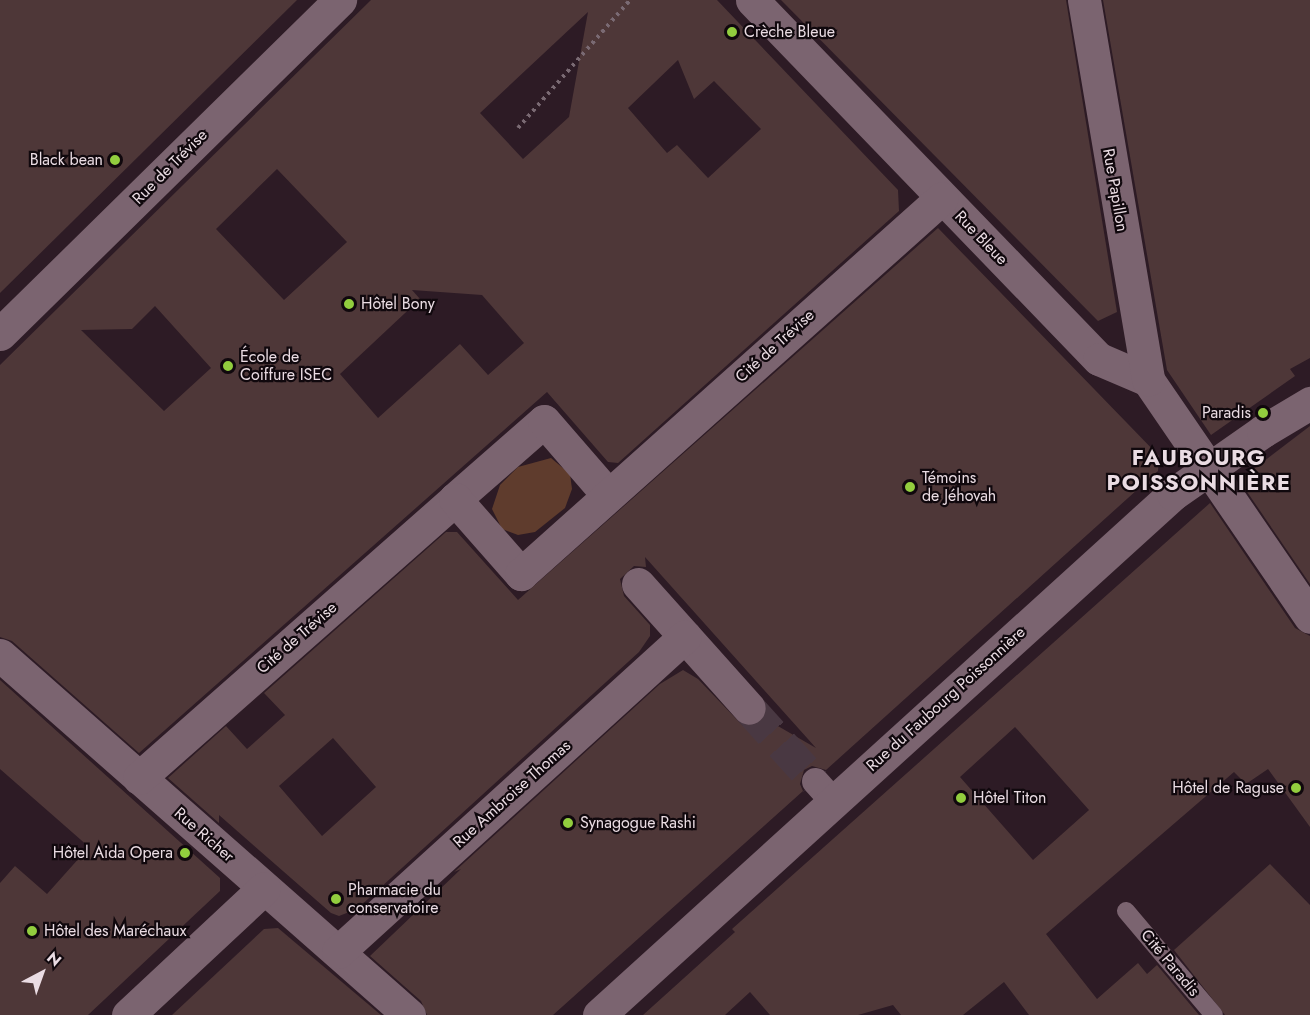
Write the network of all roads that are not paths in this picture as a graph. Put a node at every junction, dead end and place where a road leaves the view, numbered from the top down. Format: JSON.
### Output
{"nodes":[{"id":1,"x":340,"y":0,"type":"edge"},
{"id":2,"x":752,"y":0,"type":"edge"},
{"id":3,"x":1083,"y":0,"type":"edge"},
{"id":4,"x":942,"y":198,"type":"junction"},
{"id":5,"x":0,"y":334,"type":"edge"},
{"id":6,"x":1148,"y":380,"type":"junction"},
{"id":7,"x":1310,"y":403,"type":"edge"},
{"id":8,"x":1210,"y":468,"type":"junction"},
{"id":9,"x":608,"y":495,"type":"junction"},
{"id":10,"x":455,"y":499,"type":"junction"},
{"id":11,"x":638,"y":584,"type":"dead end"},
{"id":12,"x":1310,"y":617,"type":"edge"},
{"id":13,"x":685,"y":636,"type":"junction"},
{"id":14,"x":0,"y":655,"type":"edge"},
{"id":15,"x":749,"y":708,"type":"tunnel mouth"},
{"id":16,"x":139,"y":778,"type":"junction"},
{"id":17,"x":264,"y":888,"type":"junction"},
{"id":18,"x":1126,"y":911,"type":"dead end"},
{"id":19,"x":338,"y":952,"type":"junction"},
{"id":20,"x":128,"y":1015,"type":"edge"},
{"id":21,"x":409,"y":1015,"type":"edge"},
{"id":22,"x":599,"y":1015,"type":"edge"},
{"id":23,"x":1214,"y":1015,"type":"edge"}],
"edges":[{"from":1,"to":5,"type":"street","name":"Rue de Trévise"},
{"from":2,"to":4,"type":"street","name":"Rue Bleue"},
{"from":3,"to":6,"type":"street","name":"Rue Papillon"},
{"from":4,"to":6,"type":"street","name":"Rue Bleue"},
{"from":4,"to":9,"type":"street","name":"Cité de Trévise"},
{"from":6,"to":8,"type":"street"},
{"from":7,"to":8,"type":"street","name":"Rue du Faubourg Poissonnière"},
{"from":8,"to":12,"type":"street"},
{"from":8,"to":22,"type":"street","name":"Rue du Faubourg Poissonnière"},
{"from":9,"to":10,"type":"street","name":"Cité de Trévise"},
{"from":9,"to":10,"type":"street","name":"Cité de Trévise"},
{"from":10,"to":16,"type":"street","name":"Cité de Trévise"},
{"from":11,"to":13,"type":"street"},
{"from":13,"to":15,"type":"street"},
{"from":13,"to":19,"type":"street","name":"Rue Ambroise Thomas"},
{"from":14,"to":16,"type":"street","name":"Rue Richer"},
{"from":16,"to":17,"type":"street","name":"Rue Richer"},
{"from":17,"to":19,"type":"street","name":"Rue Richer"},
{"from":17,"to":20,"type":"street"},
{"from":18,"to":23,"type":"lane","name":"Cité Paradis"},
{"from":19,"to":21,"type":"street","name":"Rue Richer"}]}
